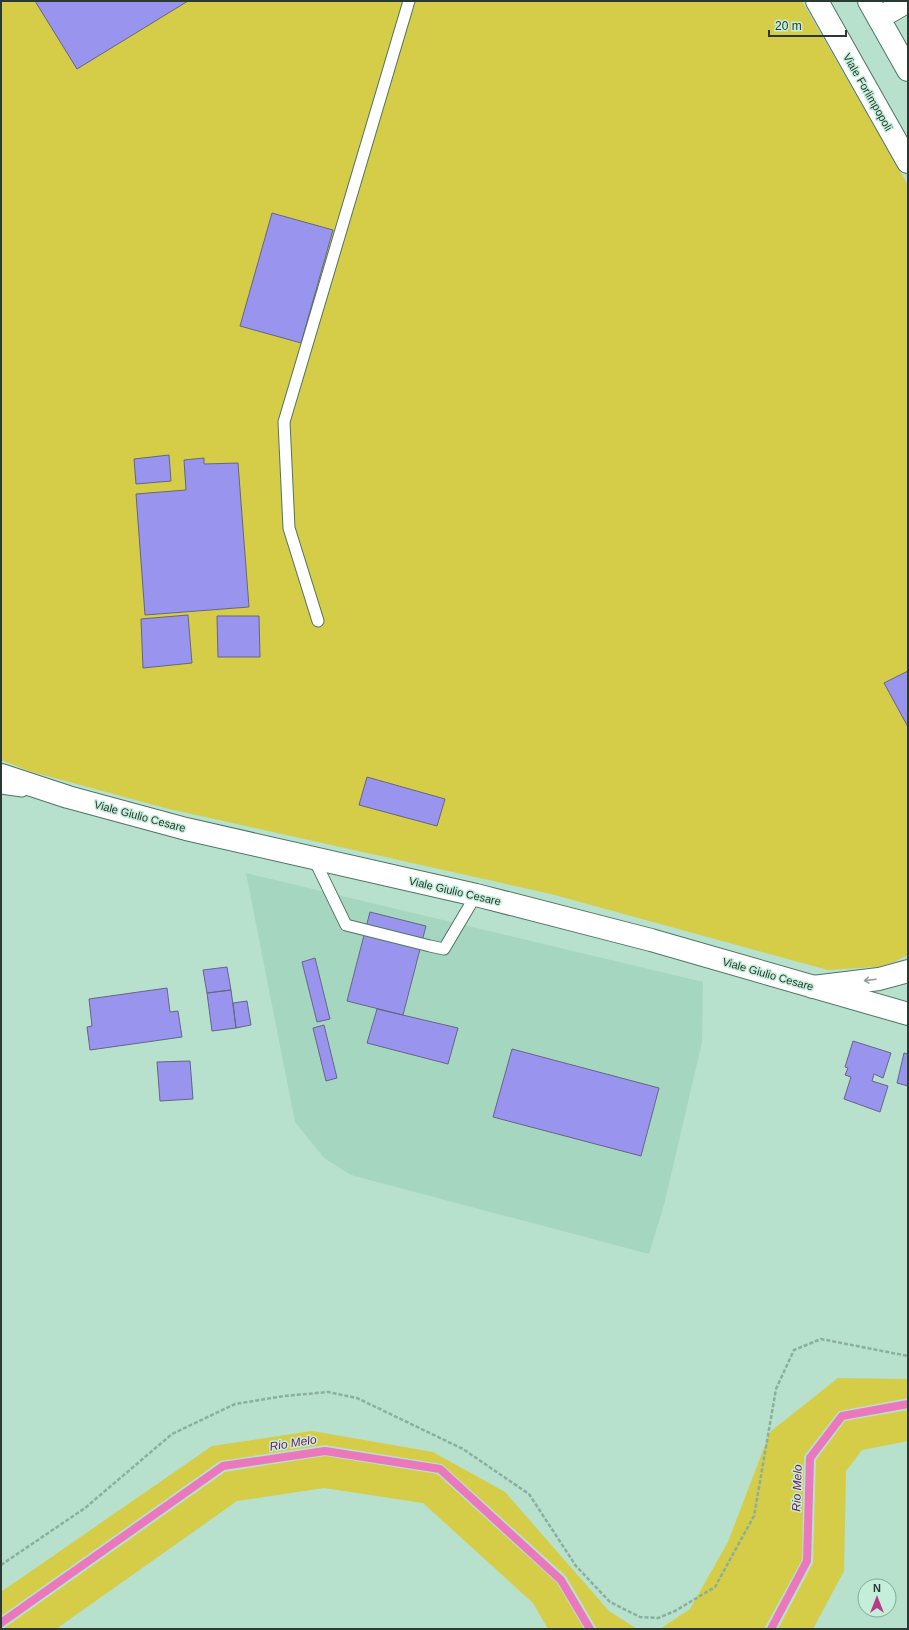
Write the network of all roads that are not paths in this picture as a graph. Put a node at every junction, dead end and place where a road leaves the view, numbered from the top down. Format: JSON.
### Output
{"nodes":[{"id":1,"x":409,"y":1,"type":"edge"},
{"id":2,"x":817,"y":1,"type":"edge"},
{"id":3,"x":908,"y":2,"type":"edge"},
{"id":4,"x":874,"y":9,"type":"edge"},
{"id":5,"x":908,"y":70,"type":"edge"},
{"id":6,"x":908,"y":162,"type":"edge"},
{"id":7,"x":318,"y":621,"type":"dead end"},
{"id":8,"x":1,"y":775,"type":"edge"},
{"id":9,"x":1,"y":788,"type":"edge"},
{"id":10,"x":68,"y":797,"type":"junction"},
{"id":11,"x":314,"y":858,"type":"junction"},
{"id":12,"x":476,"y":895,"type":"junction"},
{"id":13,"x":908,"y":971,"type":"edge"},
{"id":14,"x":812,"y":987,"type":"junction"},
{"id":15,"x":908,"y":1014,"type":"edge"}],
"edges":[{"from":1,"to":7,"type":"lane"},
{"from":2,"to":6,"type":"main road","name":"Viale Forlimpopoli"},
{"from":3,"to":4,"type":"main road"},
{"from":4,"to":5,"type":"main road"},
{"from":8,"to":10,"type":"main road","name":"Viale Giulio Cesare"},
{"from":9,"to":10,"type":"lane"},
{"from":10,"to":11,"type":"main road","name":"Viale Giulio Cesare"},
{"from":11,"to":12,"type":"main road","name":"Viale Giulio Cesare"},
{"from":11,"to":12,"type":"lane"},
{"from":12,"to":14,"type":"main road","name":"Viale Giulio Cesare"},
{"from":13,"to":14,"type":"main road","one_way":true},
{"from":14,"to":15,"type":"main road","name":"Viale Giulio Cesare"}]}
